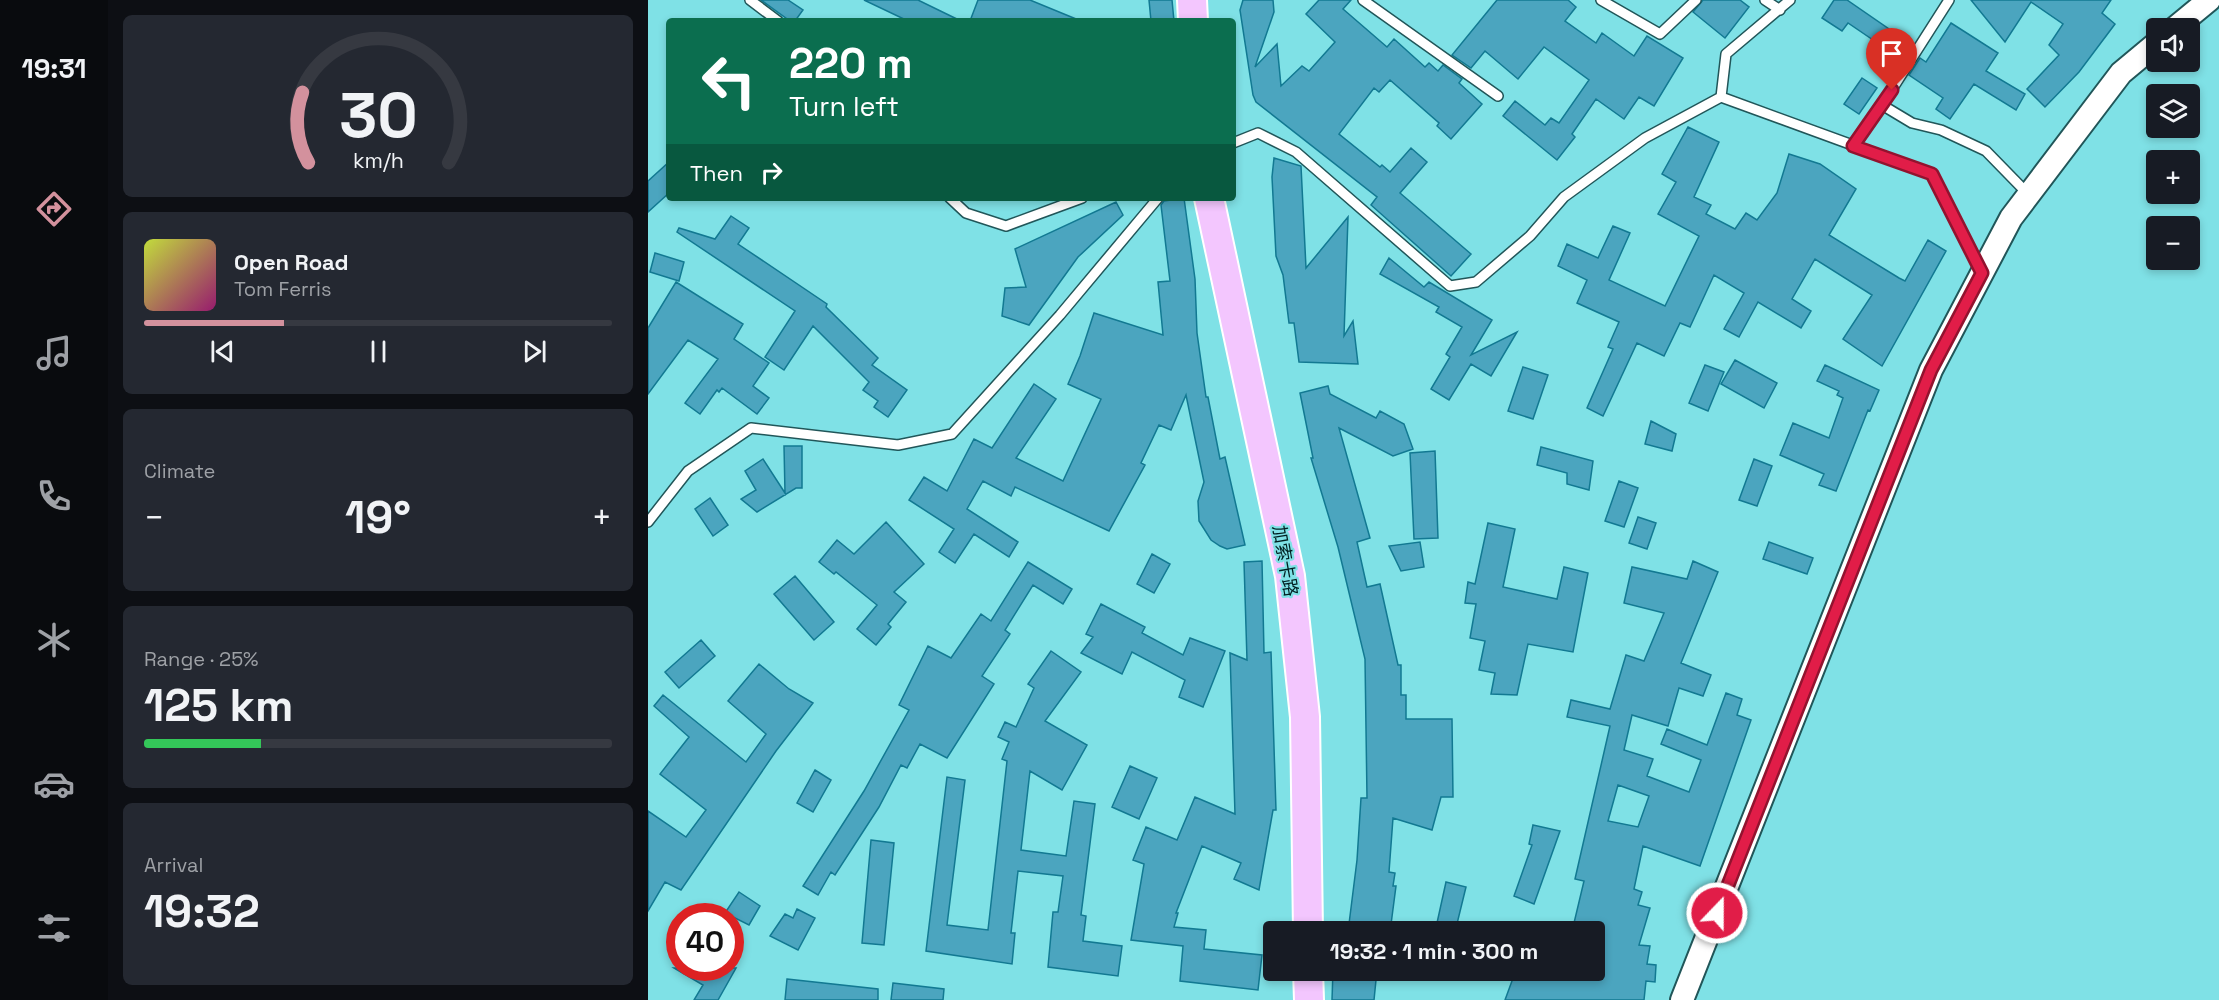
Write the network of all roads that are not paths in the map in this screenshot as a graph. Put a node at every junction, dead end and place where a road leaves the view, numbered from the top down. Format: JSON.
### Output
{"nodes":[{"id":1,"x":750,"y":0,"type":"edge"},
{"id":2,"x":1192,"y":0,"type":"edge"},
{"id":3,"x":1363,"y":0,"type":"edge"},
{"id":4,"x":1601,"y":0,"type":"edge"},
{"id":5,"x":1696,"y":0,"type":"edge"},
{"id":6,"x":1764,"y":0,"type":"edge"},
{"id":7,"x":1790,"y":0,"type":"edge"},
{"id":8,"x":1949,"y":0,"type":"edge"},
{"id":9,"x":2209,"y":0,"type":"edge"},
{"id":10,"x":1780,"y":10,"type":"junction"},
{"id":11,"x":774,"y":18,"type":"edge"},
{"id":12,"x":1193,"y":18,"type":"edge"},
{"id":13,"x":2187,"y":18,"type":"edge"},
{"id":14,"x":2146,"y":52,"type":"edge"},
{"id":15,"x":1498,"y":96,"type":"dead end"},
{"id":16,"x":1721,"y":97,"type":"junction"},
{"id":17,"x":1882,"y":105,"type":"junction"},
{"id":18,"x":1236,"y":142,"type":"edge"},
{"id":19,"x":1853,"y":146,"type":"junction"},
{"id":20,"x":2028,"y":194,"type":"junction"},
{"id":21,"x":953,"y":201,"type":"edge"},
{"id":22,"x":1074,"y":201,"type":"edge"},
{"id":23,"x":1155,"y":201,"type":"edge"},
{"id":24,"x":1210,"y":201,"type":"edge"},
{"id":25,"x":1982,"y":273,"type":"junction"},
{"id":26,"x":648,"y":522,"type":"edge"},
{"id":27,"x":1308,"y":921,"type":"edge"},
{"id":28,"x":1308,"y":981,"type":"edge"},
{"id":29,"x":1309,"y":1000,"type":"edge"},
{"id":30,"x":1682,"y":1000,"type":"edge"}],
"edges":[{"from":1,"to":11,"type":"lane"},
{"from":2,"to":12,"type":"main road"},
{"from":3,"to":15,"type":"lane"},
{"from":4,"to":5,"type":"lane"},
{"from":6,"to":10,"type":"lane"},
{"from":7,"to":10,"type":"lane"},
{"from":8,"to":17,"type":"lane"},
{"from":9,"to":13,"type":"street"},
{"from":10,"to":16,"type":"lane"},
{"from":14,"to":20,"type":"street"},
{"from":16,"to":18,"type":"lane"},
{"from":16,"to":19,"type":"lane"},
{"from":17,"to":19,"type":"lane"},
{"from":17,"to":20,"type":"lane"},
{"from":19,"to":25,"type":"lane"},
{"from":20,"to":25,"type":"street"},
{"from":21,"to":22,"type":"lane"},
{"from":23,"to":26,"type":"lane"},
{"from":24,"to":27,"type":"main road","name":"加索卡路"},
{"from":25,"to":30,"type":"street"},
{"from":28,"to":29,"type":"main road"}]}
